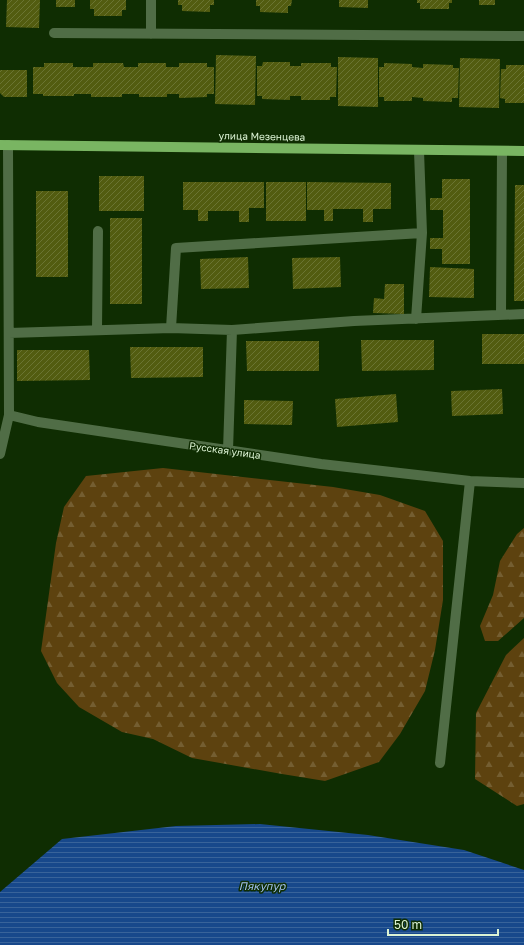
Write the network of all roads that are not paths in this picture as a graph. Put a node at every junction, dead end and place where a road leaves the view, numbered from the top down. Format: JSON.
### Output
{"nodes":[{"id":1,"x":151,"y":0,"type":"edge"},
{"id":2,"x":54,"y":33,"type":"dead end"},
{"id":3,"x":152,"y":34,"type":"junction"},
{"id":4,"x":524,"y":36,"type":"edge"},
{"id":5,"x":4,"y":145,"type":"edge"},
{"id":6,"x":419,"y":151,"type":"junction"},
{"id":7,"x":502,"y":151,"type":"junction"},
{"id":8,"x":524,"y":151,"type":"edge"},
{"id":9,"x":98,"y":232,"type":"dead end"},
{"id":10,"x":422,"y":233,"type":"junction"},
{"id":11,"x":501,"y":314,"type":"junction"},
{"id":12,"x":524,"y":314,"type":"edge"},
{"id":13,"x":416,"y":319,"type":"junction"},
{"id":14,"x":171,"y":328,"type":"junction"},
{"id":15,"x":97,"y":330,"type":"junction"},
{"id":16,"x":232,"y":330,"type":"junction"},
{"id":17,"x":9,"y":333,"type":"junction"},
{"id":18,"x":10,"y":415,"type":"junction"},
{"id":19,"x":228,"y":450,"type":"junction"},
{"id":20,"x":0,"y":454,"type":"edge"},
{"id":21,"x":470,"y":481,"type":"junction"},
{"id":22,"x":524,"y":482,"type":"edge"},
{"id":23,"x":440,"y":763,"type":"dead end"}],
"edges":[{"from":1,"to":3,"type":"street"},
{"from":2,"to":3,"type":"street"},
{"from":3,"to":4,"type":"street"},
{"from":5,"to":6,"type":"main road","name":"улица Мезенцева"},
{"from":5,"to":17,"type":"street"},
{"from":6,"to":7,"type":"main road","name":"улица Мезенцева"},
{"from":6,"to":10,"type":"street"},
{"from":7,"to":8,"type":"main road","name":"улица Мезенцева"},
{"from":7,"to":11,"type":"street"},
{"from":9,"to":15,"type":"street"},
{"from":10,"to":13,"type":"street"},
{"from":10,"to":14,"type":"street"},
{"from":11,"to":12,"type":"street"},
{"from":11,"to":13,"type":"street"},
{"from":13,"to":16,"type":"street"},
{"from":14,"to":15,"type":"street"},
{"from":14,"to":16,"type":"street"},
{"from":15,"to":17,"type":"street"},
{"from":16,"to":19,"type":"street"},
{"from":17,"to":18,"type":"street"},
{"from":18,"to":19,"type":"street","name":"Русская улица"},
{"from":18,"to":20,"type":"street"},
{"from":19,"to":21,"type":"street","name":"Русская улица"},
{"from":21,"to":22,"type":"street","name":"Русская улица"},
{"from":21,"to":23,"type":"street"}]}
